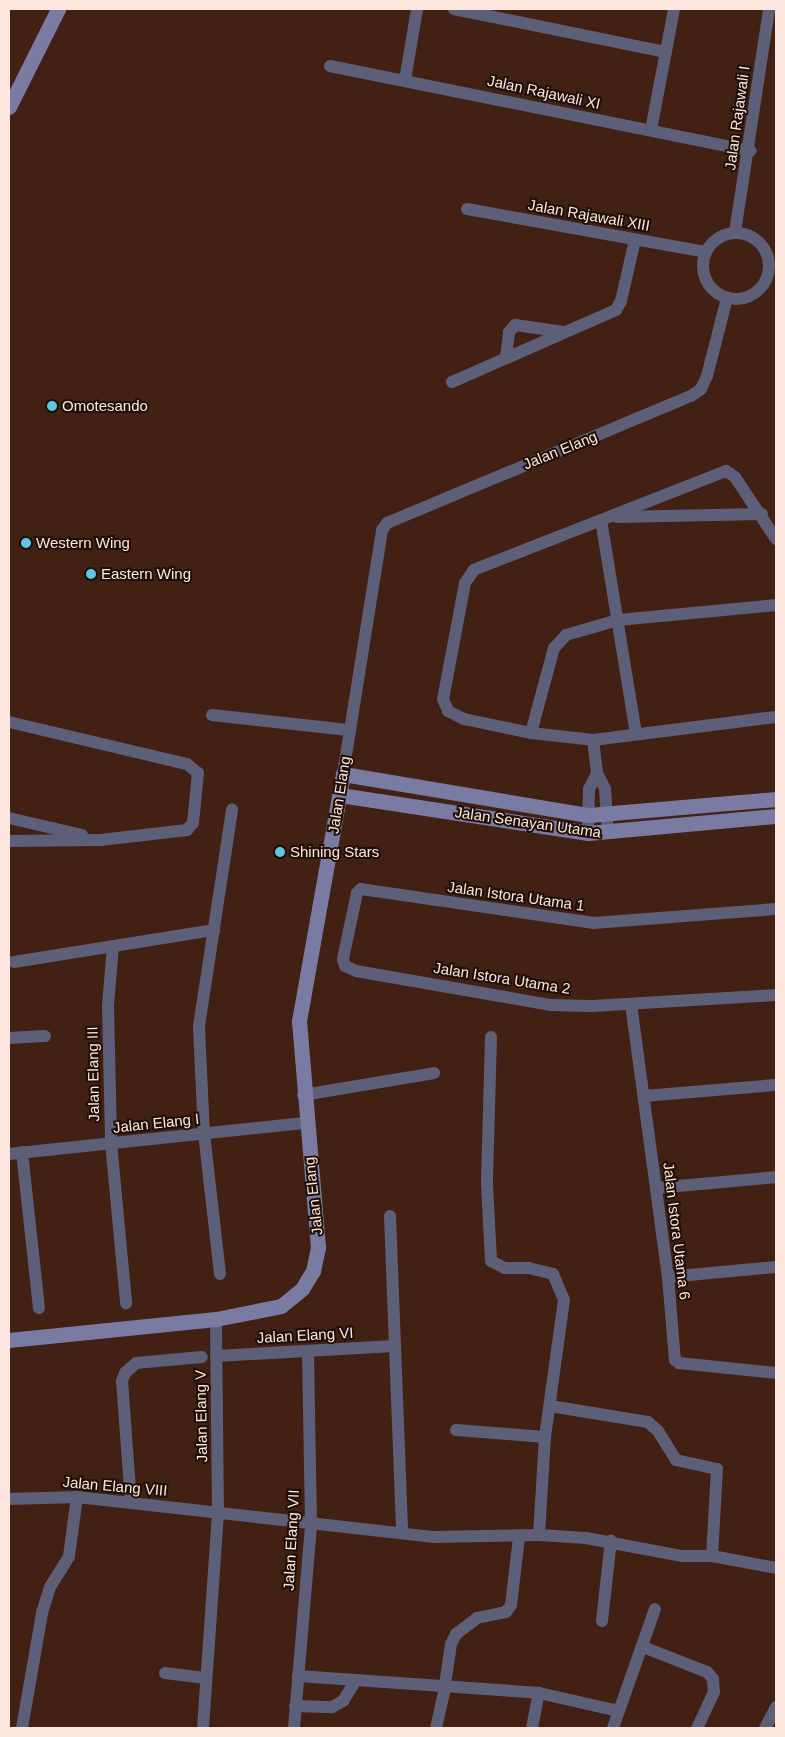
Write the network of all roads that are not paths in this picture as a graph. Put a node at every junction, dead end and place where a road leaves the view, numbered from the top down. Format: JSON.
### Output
{"nodes":[{"id":1,"x":58,"y":9,"type":"edge"},
{"id":2,"x":416,"y":9,"type":"edge"},
{"id":3,"x":454,"y":9,"type":"edge"},
{"id":4,"x":674,"y":9,"type":"edge"},
{"id":5,"x":769,"y":9,"type":"edge"},
{"id":6,"x":665,"y":52,"type":"junction"},
{"id":7,"x":330,"y":66,"type":"dead end"},
{"id":8,"x":405,"y":80,"type":"junction"},
{"id":9,"x":9,"y":107,"type":"edge"},
{"id":10,"x":650,"y":130,"type":"junction"},
{"id":11,"x":750,"y":151,"type":"junction"},
{"id":12,"x":467,"y":209,"type":"dead end"},
{"id":13,"x":735,"y":232,"type":"junction"},
{"id":14,"x":635,"y":240,"type":"junction"},
{"id":15,"x":705,"y":252,"type":"junction"},
{"id":16,"x":773,"y":271,"type":"edge"},
{"id":17,"x":727,"y":298,"type":"junction"},
{"id":18,"x":567,"y":333,"type":"junction"},
{"id":19,"x":506,"y":357,"type":"junction"},
{"id":20,"x":452,"y":382,"type":"dead end"},
{"id":21,"x":762,"y":514,"type":"junction"},
{"id":22,"x":605,"y":519,"type":"junction"},
{"id":23,"x":776,"y":538,"type":"edge"},
{"id":24,"x":776,"y":605,"type":"edge"},
{"id":25,"x":618,"y":620,"type":"junction"},
{"id":26,"x":212,"y":715,"type":"dead end"},
{"id":27,"x":776,"y":717,"type":"edge"},
{"id":28,"x":9,"y":722,"type":"edge"},
{"id":29,"x":348,"y":730,"type":"junction"},
{"id":30,"x":531,"y":733,"type":"junction"},
{"id":31,"x":636,"y":733,"type":"junction"},
{"id":32,"x":593,"y":740,"type":"junction"},
{"id":33,"x":597,"y":773,"type":"junction"},
{"id":34,"x":343,"y":774,"type":"junction"},
{"id":35,"x":340,"y":795,"type":"junction"},
{"id":36,"x":776,"y":799,"type":"edge"},
{"id":37,"x":232,"y":810,"type":"dead end"},
{"id":38,"x":589,"y":815,"type":"junction"},
{"id":39,"x":607,"y":815,"type":"junction"},
{"id":40,"x":776,"y":816,"type":"edge"},
{"id":41,"x":9,"y":818,"type":"edge"},
{"id":42,"x":588,"y":833,"type":"junction"},
{"id":43,"x":608,"y":833,"type":"junction"},
{"id":44,"x":100,"y":840,"type":"junction"},
{"id":45,"x":9,"y":841,"type":"edge"},
{"id":46,"x":776,"y":909,"type":"edge"},
{"id":47,"x":214,"y":930,"type":"junction"},
{"id":48,"x":113,"y":946,"type":"junction"},
{"id":49,"x":14,"y":962,"type":"dead end"},
{"id":50,"x":345,"y":966,"type":"joint"},
{"id":51,"x":776,"y":995,"type":"edge"},
{"id":52,"x":631,"y":1004,"type":"junction"},
{"id":53,"x":45,"y":1036,"type":"dead end"},
{"id":54,"x":491,"y":1037,"type":"dead end"},
{"id":55,"x":9,"y":1038,"type":"edge"},
{"id":56,"x":434,"y":1073,"type":"dead end"},
{"id":57,"x":776,"y":1085,"type":"edge"},
{"id":58,"x":303,"y":1095,"type":"junction"},
{"id":59,"x":644,"y":1096,"type":"junction"},
{"id":60,"x":306,"y":1123,"type":"junction"},
{"id":61,"x":204,"y":1134,"type":"junction"},
{"id":62,"x":111,"y":1143,"type":"junction"},
{"id":63,"x":15,"y":1153,"type":"edge"},
{"id":64,"x":776,"y":1177,"type":"edge"},
{"id":65,"x":656,"y":1188,"type":"junction"},
{"id":66,"x":390,"y":1216,"type":"dead end"},
{"id":67,"x":776,"y":1267,"type":"edge"},
{"id":68,"x":220,"y":1274,"type":"dead end"},
{"id":69,"x":668,"y":1277,"type":"junction"},
{"id":70,"x":126,"y":1303,"type":"dead end"},
{"id":71,"x":39,"y":1308,"type":"dead end"},
{"id":72,"x":216,"y":1319,"type":"junction"},
{"id":73,"x":9,"y":1340,"type":"edge"},
{"id":74,"x":395,"y":1346,"type":"junction"},
{"id":75,"x":308,"y":1352,"type":"junction"},
{"id":76,"x":216,"y":1356,"type":"junction"},
{"id":77,"x":202,"y":1357,"type":"dead end"},
{"id":78,"x":776,"y":1373,"type":"edge"},
{"id":79,"x":550,"y":1406,"type":"junction"},
{"id":80,"x":456,"y":1430,"type":"dead end"},
{"id":81,"x":546,"y":1437,"type":"junction"},
{"id":82,"x":77,"y":1496,"type":"junction"},
{"id":83,"x":9,"y":1499,"type":"edge"},
{"id":84,"x":132,"y":1503,"type":"junction"},
{"id":85,"x":218,"y":1514,"type":"junction"},
{"id":86,"x":311,"y":1524,"type":"junction"},
{"id":87,"x":402,"y":1533,"type":"junction"},
{"id":88,"x":539,"y":1535,"type":"junction"},
{"id":89,"x":519,"y":1537,"type":"junction"},
{"id":90,"x":611,"y":1540,"type":"junction"},
{"id":91,"x":712,"y":1556,"type":"junction"},
{"id":92,"x":776,"y":1568,"type":"edge"},
{"id":93,"x":655,"y":1609,"type":"dead end"},
{"id":94,"x":602,"y":1621,"type":"dead end"},
{"id":95,"x":643,"y":1647,"type":"junction"},
{"id":96,"x":165,"y":1673,"type":"dead end"},
{"id":97,"x":298,"y":1676,"type":"junction"},
{"id":98,"x":206,"y":1678,"type":"junction"},
{"id":99,"x":355,"y":1682,"type":"junction"},
{"id":100,"x":445,"y":1686,"type":"junction"},
{"id":101,"x":539,"y":1693,"type":"junction"},
{"id":102,"x":295,"y":1706,"type":"junction"},
{"id":103,"x":776,"y":1707,"type":"edge"},
{"id":104,"x":618,"y":1711,"type":"junction"},
{"id":105,"x":22,"y":1728,"type":"edge"},
{"id":106,"x":203,"y":1728,"type":"edge"},
{"id":107,"x":294,"y":1728,"type":"edge"},
{"id":108,"x":436,"y":1728,"type":"edge"},
{"id":109,"x":532,"y":1728,"type":"edge"},
{"id":110,"x":613,"y":1728,"type":"edge"},
{"id":111,"x":697,"y":1728,"type":"edge"},
{"id":112,"x":766,"y":1728,"type":"edge"}],
"edges":[{"from":1,"to":9,"type":"street"},
{"from":2,"to":8,"type":"street"},
{"from":3,"to":6,"type":"street"},
{"from":4,"to":6,"type":"street"},
{"from":5,"to":11,"type":"street","name":"Jalan Rajawali I"},
{"from":6,"to":10,"type":"street"},
{"from":7,"to":8,"type":"street","name":"Jalan Rajawali XI"},
{"from":8,"to":10,"type":"street","name":"Jalan Rajawali XI"},
{"from":10,"to":11,"type":"street","name":"Jalan Rajawali XI"},
{"from":11,"to":13,"type":"street","name":"Jalan Rajawali I"},
{"from":12,"to":14,"type":"street","name":"Jalan Rajawali XIII"},
{"from":13,"to":15,"type":"street"},
{"from":13,"to":16,"type":"street"},
{"from":14,"to":15,"type":"street","name":"Jalan Rajawali XIII"},
{"from":14,"to":18,"type":"street"},
{"from":15,"to":17,"type":"street"},
{"from":16,"to":17,"type":"street"},
{"from":17,"to":29,"type":"street","name":"Jalan Elang"},
{"from":18,"to":19,"type":"street"},
{"from":18,"to":19,"type":"street"},
{"from":19,"to":20,"type":"street"},
{"from":21,"to":22,"type":"street"},
{"from":21,"to":22,"type":"street"},
{"from":21,"to":23,"type":"street"},
{"from":22,"to":25,"type":"street"},
{"from":22,"to":30,"type":"street"},
{"from":24,"to":25,"type":"street"},
{"from":25,"to":30,"type":"street"},
{"from":25,"to":31,"type":"street"},
{"from":26,"to":29,"type":"street"},
{"from":27,"to":31,"type":"street"},
{"from":28,"to":44,"type":"street"},
{"from":29,"to":34,"type":"street","name":"Jalan Elang"},
{"from":30,"to":32,"type":"street"},
{"from":31,"to":32,"type":"street"},
{"from":32,"to":33,"type":"street"},
{"from":33,"to":38,"type":"street"},
{"from":33,"to":39,"type":"street"},
{"from":34,"to":35,"type":"street","name":"Jalan Elang"},
{"from":34,"to":38,"type":"street","name":"Jalan Senayan Utama"},
{"from":35,"to":42,"type":"street","name":"Jalan Senayan Utama"},
{"from":35,"to":58,"type":"street","name":"Jalan Elang"},
{"from":36,"to":39,"type":"street","name":"Jalan Senayan Utama"},
{"from":37,"to":47,"type":"street"},
{"from":38,"to":39,"type":"street","name":"Jalan Senayan Utama"},
{"from":38,"to":42,"type":"street"},
{"from":39,"to":43,"type":"street"},
{"from":40,"to":43,"type":"street","name":"Jalan Senayan Utama"},
{"from":41,"to":44,"type":"street"},
{"from":42,"to":43,"type":"street","name":"Jalan Senayan Utama"},
{"from":44,"to":45,"type":"street"},
{"from":46,"to":50,"type":"street","name":"Jalan Istora Utama 1"},
{"from":47,"to":48,"type":"street"},
{"from":47,"to":61,"type":"street"},
{"from":48,"to":49,"type":"street"},
{"from":48,"to":62,"type":"street","name":"Jalan Elang III"},
{"from":50,"to":52,"type":"street","name":"Jalan Istora Utama 2"},
{"from":51,"to":52,"type":"street","name":"Jalan Istora Utama 2"},
{"from":52,"to":59,"type":"street","name":"Jalan Istora Utama 6"},
{"from":53,"to":55,"type":"street"},
{"from":54,"to":79,"type":"street"},
{"from":56,"to":58,"type":"street"},
{"from":57,"to":59,"type":"street"},
{"from":58,"to":60,"type":"street","name":"Jalan Elang"},
{"from":59,"to":65,"type":"street","name":"Jalan Istora Utama 6"},
{"from":60,"to":61,"type":"street","name":"Jalan Elang I"},
{"from":60,"to":72,"type":"street","name":"Jalan Elang"},
{"from":61,"to":62,"type":"street","name":"Jalan Elang I"},
{"from":61,"to":68,"type":"street"},
{"from":62,"to":63,"type":"street","name":"Jalan Elang I"},
{"from":62,"to":70,"type":"street","name":"Jalan Elang III"},
{"from":63,"to":71,"type":"street"},
{"from":64,"to":65,"type":"street"},
{"from":65,"to":69,"type":"street","name":"Jalan Istora Utama 6"},
{"from":66,"to":74,"type":"street"},
{"from":67,"to":69,"type":"street"},
{"from":69,"to":78,"type":"street","name":"Jalan Istora Utama 6"},
{"from":72,"to":73,"type":"street","name":"Jalan Elang"},
{"from":72,"to":76,"type":"street","name":"Jalan Elang V"},
{"from":74,"to":75,"type":"street","name":"Jalan Elang VI"},
{"from":74,"to":87,"type":"street"},
{"from":75,"to":76,"type":"street","name":"Jalan Elang VI"},
{"from":75,"to":86,"type":"street","name":"Jalan Elang VII"},
{"from":76,"to":85,"type":"street","name":"Jalan Elang V"},
{"from":77,"to":84,"type":"street"},
{"from":79,"to":81,"type":"street"},
{"from":79,"to":91,"type":"street"},
{"from":80,"to":81,"type":"street"},
{"from":81,"to":88,"type":"street"},
{"from":82,"to":83,"type":"street","name":"Jalan Elang VIII"},
{"from":82,"to":84,"type":"street","name":"Jalan Elang VIII"},
{"from":82,"to":105,"type":"street"},
{"from":84,"to":85,"type":"street","name":"Jalan Elang VIII"},
{"from":85,"to":86,"type":"street","name":"Jalan Elang VIII"},
{"from":85,"to":98,"type":"street","name":"Jalan Elang V"},
{"from":86,"to":87,"type":"street","name":"Jalan Elang VIII"},
{"from":86,"to":97,"type":"street","name":"Jalan Elang VII"},
{"from":87,"to":89,"type":"street","name":"Jalan Elang VIII"},
{"from":88,"to":89,"type":"street","name":"Jalan Elang VIII"},
{"from":88,"to":90,"type":"street","name":"Jalan Elang VIII"},
{"from":89,"to":100,"type":"street"},
{"from":90,"to":91,"type":"street","name":"Jalan Elang VIII"},
{"from":90,"to":94,"type":"street"},
{"from":91,"to":92,"type":"street","name":"Jalan Elang VIII"},
{"from":93,"to":95,"type":"street"},
{"from":95,"to":104,"type":"street"},
{"from":95,"to":111,"type":"street"},
{"from":96,"to":98,"type":"street"},
{"from":97,"to":99,"type":"street"},
{"from":97,"to":102,"type":"street","name":"Jalan Elang VII"},
{"from":98,"to":106,"type":"street","name":"Jalan Elang V"},
{"from":99,"to":100,"type":"street"},
{"from":99,"to":102,"type":"street"},
{"from":100,"to":101,"type":"street"},
{"from":100,"to":108,"type":"street"},
{"from":101,"to":104,"type":"street"},
{"from":101,"to":109,"type":"street"},
{"from":102,"to":107,"type":"street","name":"Jalan Elang VII"},
{"from":103,"to":112,"type":"street"},
{"from":104,"to":110,"type":"street"}]}
